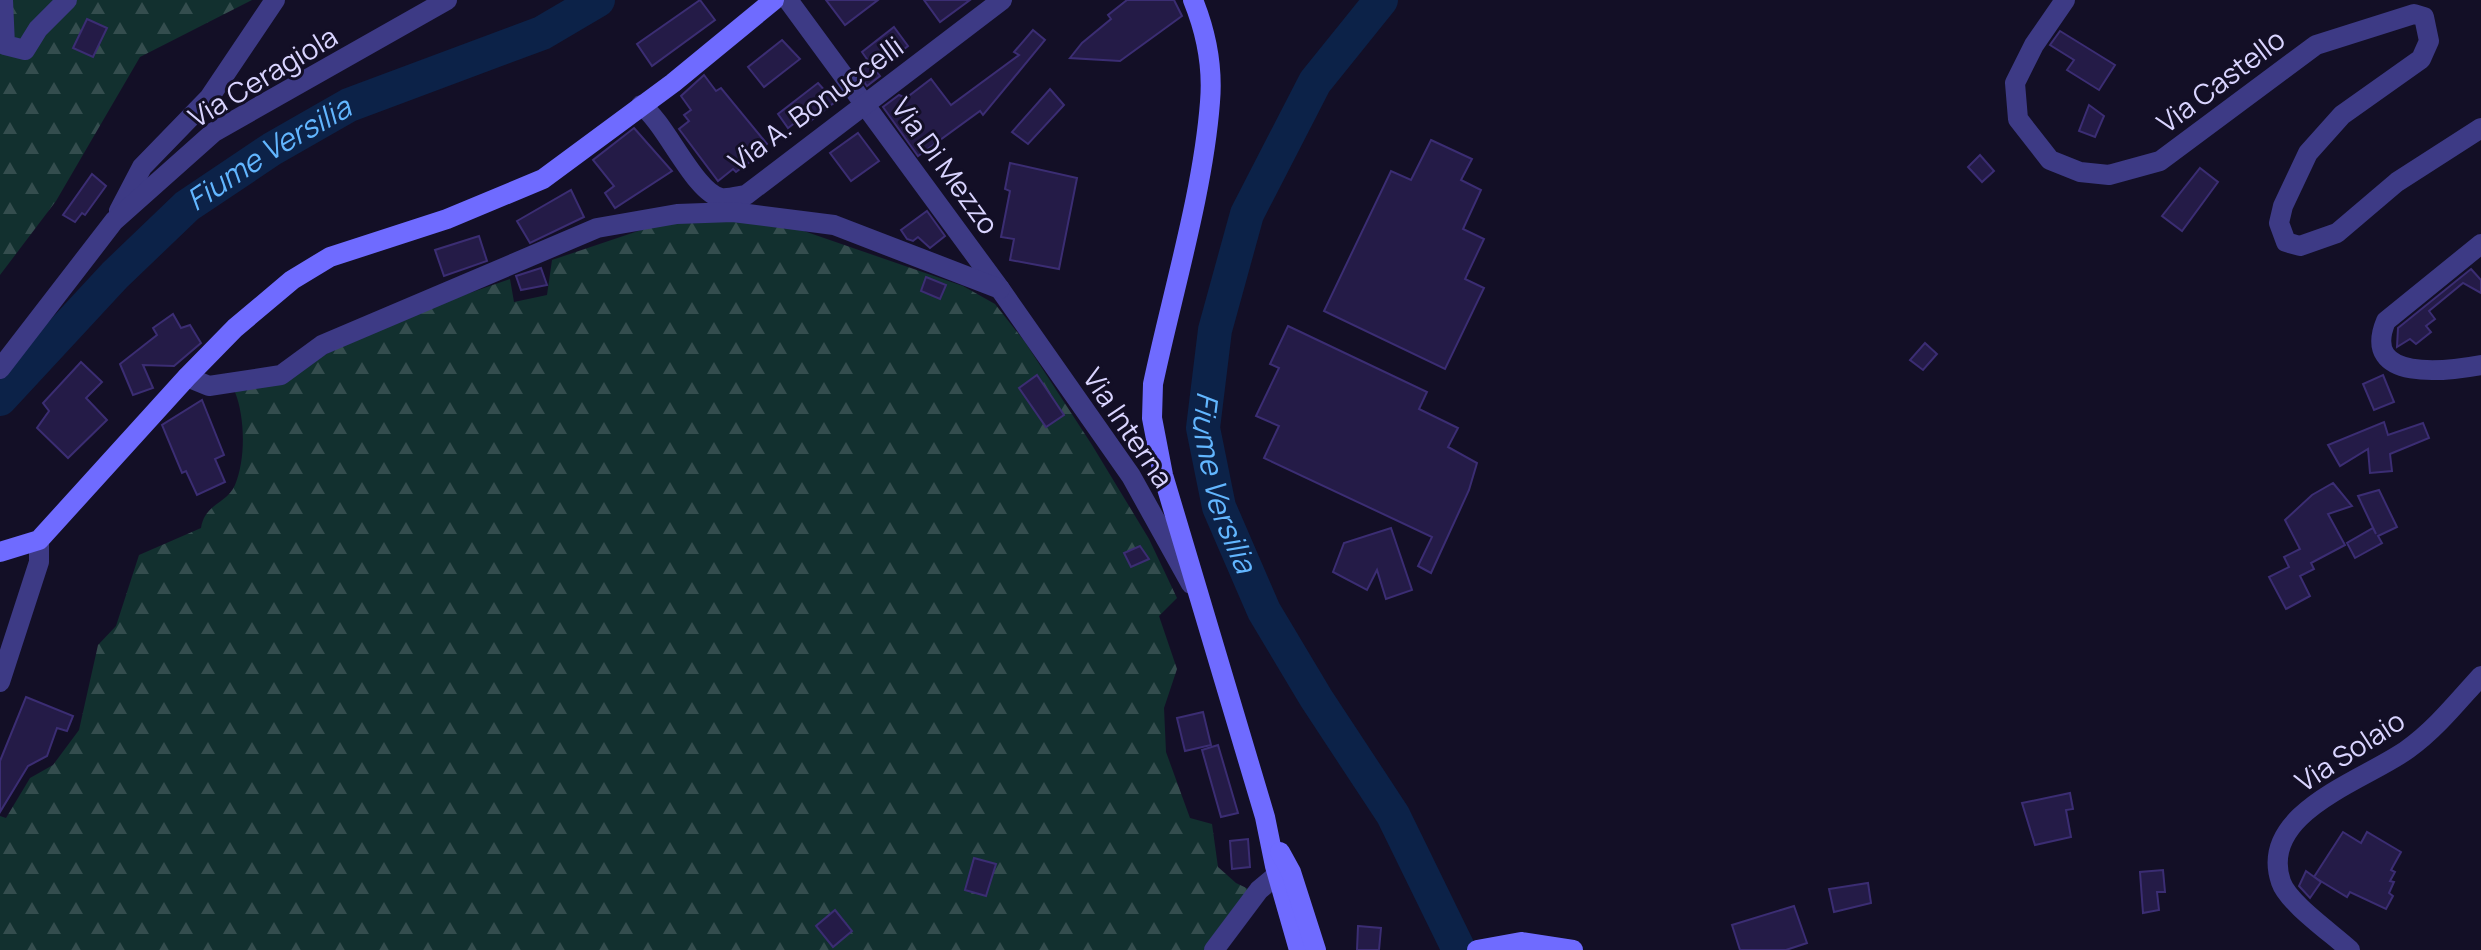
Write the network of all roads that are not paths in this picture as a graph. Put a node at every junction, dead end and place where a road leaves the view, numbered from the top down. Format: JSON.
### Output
{"nodes":[{"id":1,"x":3,"y":0,"type":"edge"},
{"id":2,"x":67,"y":0,"type":"edge"},
{"id":3,"x":275,"y":0,"type":"edge"},
{"id":4,"x":447,"y":0,"type":"edge"},
{"id":5,"x":774,"y":0,"type":"edge"},
{"id":6,"x":788,"y":0,"type":"edge"},
{"id":7,"x":1002,"y":0,"type":"edge"},
{"id":8,"x":1193,"y":0,"type":"edge"},
{"id":9,"x":2065,"y":0,"type":"edge"},
{"id":10,"x":865,"y":104,"type":"junction"},
{"id":11,"x":641,"y":105,"type":"junction"},
{"id":12,"x":2481,"y":128,"type":"edge"},
{"id":13,"x":114,"y":221,"type":"junction"},
{"id":14,"x":2481,"y":244,"type":"edge"},
{"id":15,"x":1000,"y":289,"type":"junction"},
{"id":16,"x":2481,"y":365,"type":"edge"},
{"id":17,"x":0,"y":369,"type":"edge"},
{"id":18,"x":187,"y":377,"type":"junction"},
{"id":19,"x":39,"y":540,"type":"junction"},
{"id":20,"x":4,"y":551,"type":"edge"},
{"id":21,"x":1202,"y":605,"type":"junction"},
{"id":22,"x":2481,"y":676,"type":"edge"},
{"id":23,"x":0,"y":682,"type":"edge"},
{"id":24,"x":1268,"y":831,"type":"junction"},
{"id":25,"x":1277,"y":875,"type":"junction"},
{"id":26,"x":1311,"y":948,"type":"edge"},
{"id":27,"x":1479,"y":949,"type":"edge"},
{"id":28,"x":1214,"y":950,"type":"edge"},
{"id":29,"x":1573,"y":950,"type":"edge"},
{"id":30,"x":2350,"y":950,"type":"edge"}],
"edges":[{"from":1,"to":2,"type":"street"},
{"from":3,"to":13,"type":"street"},
{"from":4,"to":13,"type":"street","name":"Via Ceragiola"},
{"from":5,"to":11,"type":"main road"},
{"from":6,"to":10,"type":"street","name":"Via Di Mezzo"},
{"from":7,"to":10,"type":"street","name":"Via A. Bonuccelli"},
{"from":8,"to":21,"type":"main road"},
{"from":9,"to":12,"type":"street","name":"Via Castello"},
{"from":10,"to":11,"type":"street","name":"Via A. Bonuccelli"},
{"from":10,"to":15,"type":"street","name":"Via Di Mezzo"},
{"from":11,"to":18,"type":"main road"},
{"from":13,"to":17,"type":"street","name":"Via Ceragiola"},
{"from":14,"to":16,"type":"street"},
{"from":15,"to":18,"type":"street"},
{"from":15,"to":21,"type":"street","name":"Via Interna"},
{"from":18,"to":19,"type":"main road"},
{"from":19,"to":20,"type":"main road"},
{"from":19,"to":23,"type":"street"},
{"from":21,"to":24,"type":"main road"},
{"from":22,"to":30,"type":"street","name":"Via Solaio"},
{"from":24,"to":25,"type":"main road"},
{"from":24,"to":26,"type":"main road"},
{"from":25,"to":26,"type":"main road"},
{"from":25,"to":28,"type":"street"},
{"from":27,"to":29,"type":"main road"}]}
